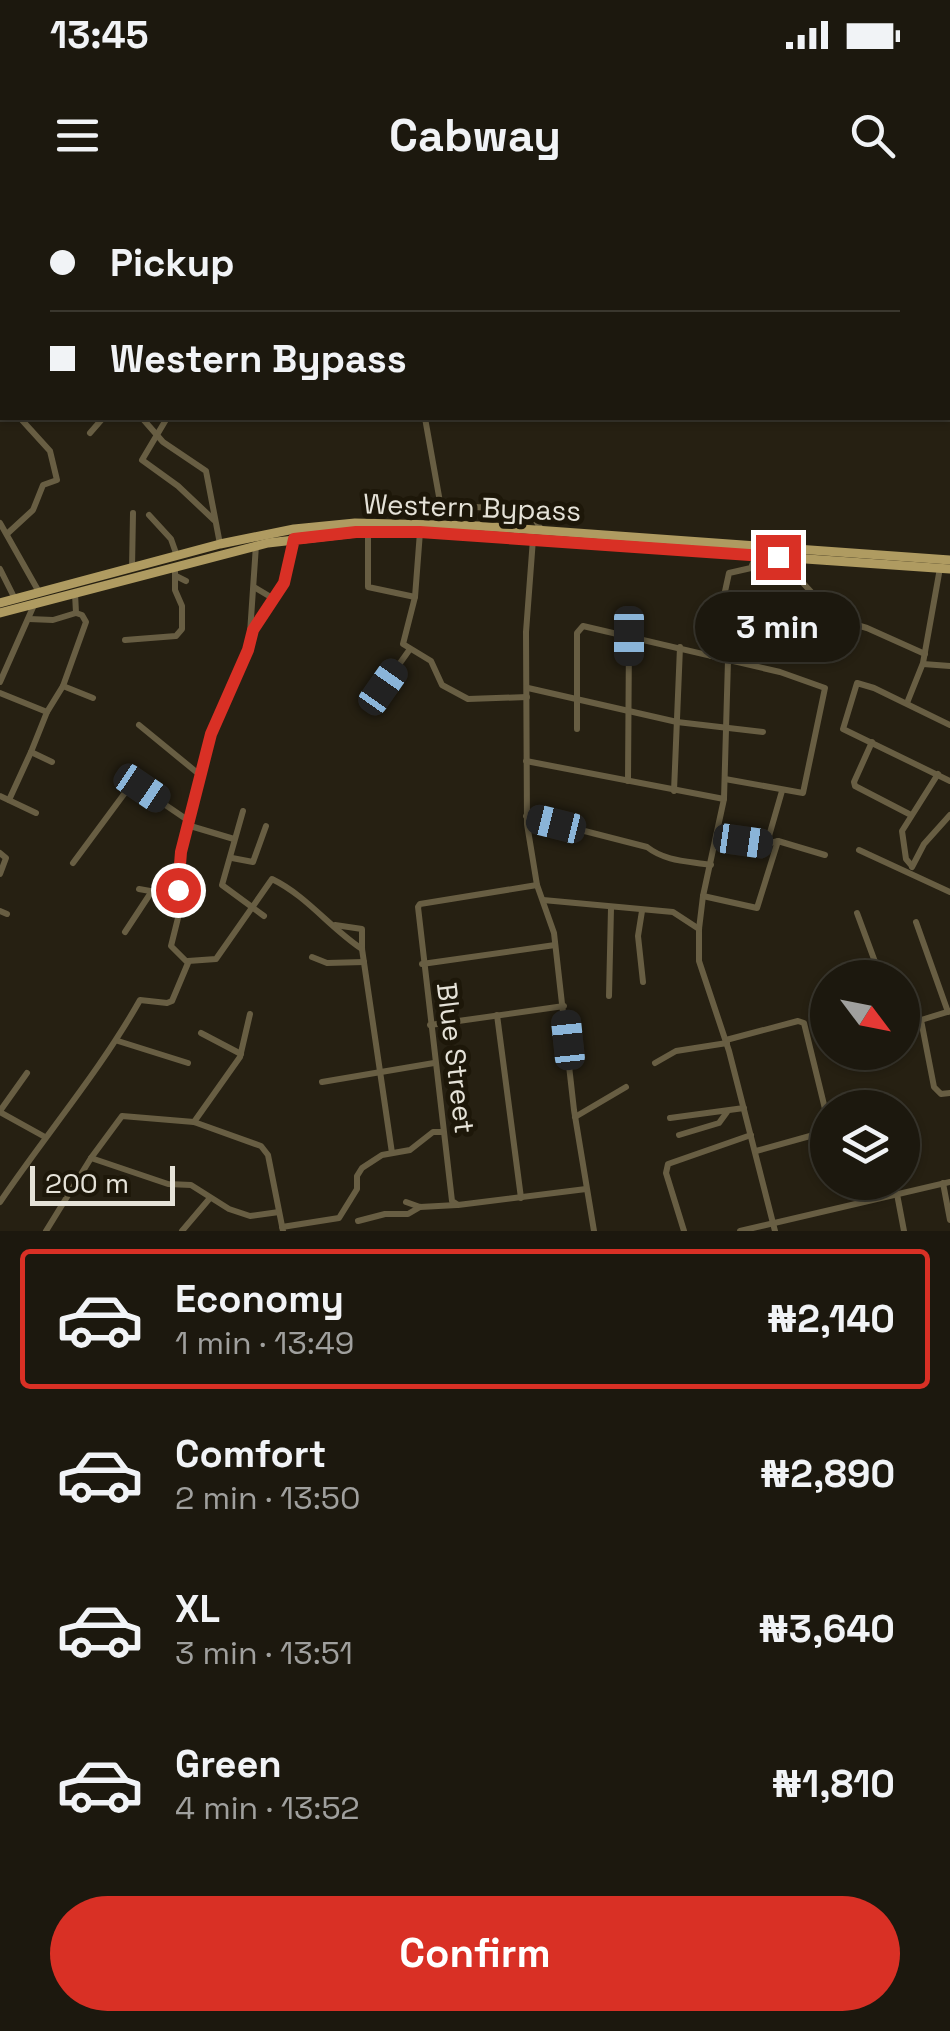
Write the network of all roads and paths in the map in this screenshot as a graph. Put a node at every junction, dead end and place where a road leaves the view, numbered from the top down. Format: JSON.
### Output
{"nodes":[{"id":1,"x":22,"y":420,"type":"edge"},
{"id":2,"x":101,"y":420,"type":"edge"},
{"id":3,"x":144,"y":420,"type":"edge"},
{"id":4,"x":166,"y":420,"type":"edge"},
{"id":5,"x":425,"y":420,"type":"edge"},
{"id":6,"x":158,"y":432,"type":"junction"},
{"id":7,"x":90,"y":433,"type":"dead end"},
{"id":8,"x":134,"y":513,"type":"dead end"},
{"id":9,"x":148,"y":516,"type":"dead end"},
{"id":10,"x":215,"y":521,"type":"junction"},
{"id":11,"x":0,"y":524,"type":"edge"},
{"id":12,"x":541,"y":530,"type":"junction"},
{"id":13,"x":368,"y":532,"type":"junction"},
{"id":14,"x":420,"y":532,"type":"junction"},
{"id":15,"x":8,"y":533,"type":"junction"},
{"id":16,"x":294,"y":539,"type":"junction"},
{"id":17,"x":533,"y":540,"type":"junction"},
{"id":18,"x":220,"y":544,"type":"junction"},
{"id":19,"x":256,"y":546,"type":"junction"},
{"id":20,"x":756,"y":555,"type":"junction"},
{"id":21,"x":778,"y":557,"type":"junction"},
{"id":22,"x":950,"y":560,"type":"edge"},
{"id":23,"x":176,"y":566,"type":"junction"},
{"id":24,"x":132,"y":568,"type":"junction"},
{"id":25,"x":945,"y":569,"type":"edge"},
{"id":26,"x":0,"y":570,"type":"edge"},
{"id":27,"x":121,"y":576,"type":"junction"},
{"id":28,"x":186,"y":581,"type":"dead end"},
{"id":29,"x":254,"y":587,"type":"junction"},
{"id":30,"x":40,"y":593,"type":"junction"},
{"id":31,"x":75,"y":593,"type":"junction"},
{"id":32,"x":415,"y":597,"type":"junction"},
{"id":33,"x":274,"y":599,"type":"junction"},
{"id":34,"x":16,"y":600,"type":"junction"},
{"id":35,"x":0,"y":603,"type":"edge"},
{"id":36,"x":34,"y":604,"type":"junction"},
{"id":37,"x":0,"y":612,"type":"edge"},
{"id":38,"x":76,"y":612,"type":"junction"},
{"id":39,"x":28,"y":619,"type":"junction"},
{"id":40,"x":253,"y":630,"type":"junction"},
{"id":41,"x":629,"y":636,"type":"junction"},
{"id":42,"x":125,"y":640,"type":"dead end"},
{"id":43,"x":680,"y":648,"type":"junction"},
{"id":44,"x":410,"y":650,"type":"junction"},
{"id":45,"x":925,"y":654,"type":"junction"},
{"id":46,"x":711,"y":656,"type":"junction"},
{"id":47,"x":728,"y":660,"type":"junction"},
{"id":48,"x":923,"y":664,"type":"junction"},
{"id":49,"x":950,"y":666,"type":"edge"},
{"id":50,"x":0,"y":682,"type":"edge"},
{"id":51,"x":63,"y":686,"type":"junction"},
{"id":52,"x":383,"y":687,"type":"dead end"},
{"id":53,"x":528,"y":692,"type":"junction"},
{"id":54,"x":0,"y":693,"type":"edge"},
{"id":55,"x":93,"y":698,"type":"dead end"},
{"id":56,"x":578,"y":698,"type":"junction"},
{"id":57,"x":907,"y":703,"type":"junction"},
{"id":58,"x":630,"y":710,"type":"junction"},
{"id":59,"x":47,"y":712,"type":"junction"},
{"id":60,"x":677,"y":722,"type":"junction"},
{"id":61,"x":138,"y":726,"type":"dead end"},
{"id":62,"x":950,"y":726,"type":"edge"},
{"id":63,"x":727,"y":728,"type":"junction"},
{"id":64,"x":577,"y":730,"type":"dead end"},
{"id":65,"x":763,"y":732,"type":"dead end"},
{"id":66,"x":872,"y":742,"type":"junction"},
{"id":67,"x":32,"y":752,"type":"junction"},
{"id":68,"x":526,"y":760,"type":"junction"},
{"id":69,"x":52,"y":762,"type":"dead end"},
{"id":70,"x":938,"y":774,"type":"junction"},
{"id":71,"x":200,"y":776,"type":"junction"},
{"id":72,"x":725,"y":780,"type":"junction"},
{"id":73,"x":628,"y":781,"type":"junction"},
{"id":74,"x":950,"y":782,"type":"edge"},
{"id":75,"x":782,"y":790,"type":"junction"},
{"id":76,"x":674,"y":791,"type":"junction"},
{"id":77,"x":0,"y":796,"type":"edge"},
{"id":78,"x":724,"y":799,"type":"junction"},
{"id":79,"x":9,"y":800,"type":"junction"},
{"id":80,"x":243,"y":811,"type":"dead end"},
{"id":81,"x":36,"y":813,"type":"dead end"},
{"id":82,"x":911,"y":815,"type":"junction"},
{"id":83,"x":950,"y":815,"type":"edge"},
{"id":84,"x":526,"y":816,"type":"junction"},
{"id":85,"x":188,"y":823,"type":"junction"},
{"id":86,"x":266,"y":826,"type":"dead end"},
{"id":87,"x":718,"y":836,"type":"junction"},
{"id":88,"x":234,"y":838,"type":"junction"},
{"id":89,"x":778,"y":841,"type":"junction"},
{"id":90,"x":767,"y":844,"type":"junction"},
{"id":91,"x":859,"y":850,"type":"dead end"},
{"id":92,"x":0,"y":853,"type":"edge"},
{"id":93,"x":825,"y":855,"type":"dead end"},
{"id":94,"x":232,"y":858,"type":"junction"},
{"id":95,"x":73,"y":864,"type":"dead end"},
{"id":96,"x":711,"y":865,"type":"junction"},
{"id":97,"x":911,"y":869,"type":"junction"},
{"id":98,"x":0,"y":874,"type":"edge"},
{"id":99,"x":537,"y":885,"type":"junction"},
{"id":100,"x":950,"y":892,"type":"edge"},
{"id":101,"x":178,"y":896,"type":"junction"},
{"id":102,"x":703,"y":896,"type":"junction"},
{"id":103,"x":543,"y":900,"type":"junction"},
{"id":104,"x":251,"y":907,"type":"junction"},
{"id":105,"x":611,"y":908,"type":"junction"},
{"id":106,"x":642,"y":911,"type":"junction"},
{"id":107,"x":857,"y":913,"type":"dead end"},
{"id":108,"x":264,"y":916,"type":"dead end"},
{"id":109,"x":916,"y":922,"type":"dead end"},
{"id":110,"x":335,"y":924,"type":"junction"},
{"id":111,"x":698,"y":930,"type":"junction"},
{"id":112,"x":125,"y":932,"type":"dead end"},
{"id":113,"x":555,"y":945,"type":"junction"},
{"id":114,"x":362,"y":948,"type":"junction"},
{"id":115,"x":312,"y":957,"type":"dead end"},
{"id":116,"x":874,"y":960,"type":"edge"},
{"id":117,"x":188,"y":961,"type":"junction"},
{"id":118,"x":364,"y":962,"type":"junction"},
{"id":119,"x":422,"y":964,"type":"junction"},
{"id":120,"x":643,"y":982,"type":"dead end"},
{"id":121,"x":608,"y":996,"type":"dead end"},
{"id":122,"x":564,"y":1006,"type":"junction"},
{"id":123,"x":949,"y":1012,"type":"edge"},
{"id":124,"x":250,"y":1014,"type":"dead end"},
{"id":125,"x":497,"y":1015,"type":"junction"},
{"id":126,"x":921,"y":1020,"type":"joint"},
{"id":127,"x":430,"y":1025,"type":"junction"},
{"id":128,"x":202,"y":1033,"type":"dead end"},
{"id":129,"x":118,"y":1041,"type":"junction"},
{"id":130,"x":726,"y":1042,"type":"junction"},
{"id":131,"x":241,"y":1054,"type":"junction"},
{"id":132,"x":188,"y":1062,"type":"dead end"},
{"id":133,"x":655,"y":1062,"type":"dead end"},
{"id":134,"x":434,"y":1063,"type":"junction"},
{"id":135,"x":380,"y":1071,"type":"junction"},
{"id":136,"x":27,"y":1073,"type":"dead end"},
{"id":137,"x":322,"y":1082,"type":"dead end"},
{"id":138,"x":626,"y":1087,"type":"dead end"},
{"id":139,"x":820,"y":1090,"type":"edge"},
{"id":140,"x":950,"y":1093,"type":"edge"},
{"id":141,"x":744,"y":1108,"type":"junction"},
{"id":142,"x":0,"y":1111,"type":"edge"},
{"id":143,"x":727,"y":1112,"type":"junction"},
{"id":144,"x":575,"y":1117,"type":"junction"},
{"id":145,"x":670,"y":1118,"type":"dead end"},
{"id":146,"x":194,"y":1122,"type":"junction"},
{"id":147,"x":443,"y":1132,"type":"junction"},
{"id":148,"x":679,"y":1135,"type":"dead end"},
{"id":149,"x":752,"y":1135,"type":"junction"},
{"id":150,"x":810,"y":1136,"type":"edge"},
{"id":151,"x":46,"y":1137,"type":"junction"},
{"id":152,"x":756,"y":1151,"type":"junction"},
{"id":153,"x":392,"y":1153,"type":"junction"},
{"id":154,"x":91,"y":1158,"type":"junction"},
{"id":155,"x":947,"y":1182,"type":"edge"},
{"id":156,"x":920,"y":1188,"type":"edge"},
{"id":157,"x":586,"y":1189,"type":"junction"},
{"id":158,"x":210,"y":1198,"type":"junction"},
{"id":159,"x":522,"y":1198,"type":"junction"},
{"id":160,"x":874,"y":1200,"type":"edge"},
{"id":161,"x":897,"y":1200,"type":"edge"},
{"id":162,"x":0,"y":1202,"type":"edge"},
{"id":163,"x":406,"y":1202,"type":"dead end"},
{"id":164,"x":458,"y":1205,"type":"junction"},
{"id":165,"x":420,"y":1207,"type":"junction"},
{"id":166,"x":279,"y":1212,"type":"junction"},
{"id":167,"x":950,"y":1220,"type":"edge"},
{"id":168,"x":358,"y":1221,"type":"dead end"},
{"id":169,"x":774,"y":1227,"type":"edge"},
{"id":170,"x":283,"y":1229,"type":"edge"},
{"id":171,"x":46,"y":1231,"type":"edge"},
{"id":172,"x":182,"y":1231,"type":"edge"},
{"id":173,"x":594,"y":1231,"type":"edge"},
{"id":174,"x":684,"y":1231,"type":"edge"},
{"id":175,"x":740,"y":1231,"type":"edge"},
{"id":176,"x":904,"y":1231,"type":"edge"}],
"edges":[{"from":1,"to":15,"type":"street"},
{"from":2,"to":7,"type":"street"},
{"from":3,"to":6,"type":"street"},
{"from":4,"to":6,"type":"street"},
{"from":5,"to":12,"type":"street"},
{"from":6,"to":10,"type":"street"},
{"from":6,"to":10,"type":"street"},
{"from":8,"to":24,"type":"street"},
{"from":9,"to":23,"type":"street"},
{"from":10,"to":18,"type":"street"},
{"from":11,"to":15,"type":"street"},
{"from":12,"to":18,"type":"main road","name":"Western Bypass"},
{"from":12,"to":22,"type":"main road","name":"Western Bypass"},
{"from":13,"to":14,"type":"main road","name":"Western Bypass"},
{"from":13,"to":16,"type":"main road","name":"Western Bypass"},
{"from":13,"to":32,"type":"street"},
{"from":14,"to":17,"type":"main road","name":"Western Bypass"},
{"from":14,"to":32,"type":"street"},
{"from":15,"to":30,"type":"street"},
{"from":16,"to":19,"type":"main road","name":"Western Bypass"},
{"from":16,"to":33,"type":"street"},
{"from":17,"to":20,"type":"main road","name":"Western Bypass"},
{"from":17,"to":53,"type":"street"},
{"from":18,"to":23,"type":"main road","name":"Western Bypass"},
{"from":19,"to":23,"type":"main road","name":"Western Bypass"},
{"from":19,"to":29,"type":"street"},
{"from":20,"to":21,"type":"main road","name":"Western Bypass"},
{"from":20,"to":46,"type":"street"},
{"from":21,"to":25,"type":"main road","name":"Western Bypass"},
{"from":21,"to":45,"type":"street"},
{"from":23,"to":24,"type":"main road","name":"Western Bypass"},
{"from":23,"to":27,"type":"main road","name":"Western Bypass"},
{"from":23,"to":28,"type":"street"},
{"from":23,"to":42,"type":"street"},
{"from":24,"to":27,"type":"main road","name":"Western Bypass"},
{"from":25,"to":45,"type":"street"},
{"from":26,"to":34,"type":"street"},
{"from":27,"to":30,"type":"main road","name":"Western Bypass"},
{"from":27,"to":31,"type":"main road","name":"Western Bypass"},
{"from":29,"to":33,"type":"street"},
{"from":29,"to":40,"type":"street"},
{"from":30,"to":34,"type":"main road","name":"Western Bypass"},
{"from":31,"to":36,"type":"main road","name":"Western Bypass"},
{"from":31,"to":38,"type":"street"},
{"from":32,"to":44,"type":"street"},
{"from":33,"to":40,"type":"street"},
{"from":34,"to":35,"type":"main road","name":"Western Bypass"},
{"from":36,"to":37,"type":"main road","name":"Western Bypass"},
{"from":36,"to":39,"type":"street"},
{"from":38,"to":39,"type":"street"},
{"from":38,"to":51,"type":"street"},
{"from":39,"to":50,"type":"street"},
{"from":40,"to":71,"type":"street"},
{"from":41,"to":43,"type":"street"},
{"from":41,"to":56,"type":"street"},
{"from":41,"to":58,"type":"street"},
{"from":43,"to":46,"type":"street"},
{"from":43,"to":60,"type":"street"},
{"from":44,"to":52,"type":"street"},
{"from":44,"to":53,"type":"street"},
{"from":45,"to":48,"type":"street"},
{"from":46,"to":47,"type":"street"},
{"from":47,"to":63,"type":"street"},
{"from":47,"to":75,"type":"street"},
{"from":48,"to":49,"type":"street"},
{"from":48,"to":57,"type":"street"},
{"from":51,"to":55,"type":"street"},
{"from":51,"to":59,"type":"street"},
{"from":53,"to":56,"type":"street"},
{"from":53,"to":68,"type":"street"},
{"from":54,"to":59,"type":"street"},
{"from":56,"to":58,"type":"street"},
{"from":56,"to":64,"type":"street"},
{"from":57,"to":62,"type":"street"},
{"from":57,"to":66,"type":"street"},
{"from":58,"to":60,"type":"street"},
{"from":58,"to":73,"type":"street"},
{"from":59,"to":67,"type":"street"},
{"from":60,"to":63,"type":"street"},
{"from":60,"to":76,"type":"street"},
{"from":61,"to":71,"type":"street"},
{"from":63,"to":65,"type":"street"},
{"from":63,"to":72,"type":"street"},
{"from":66,"to":70,"type":"street"},
{"from":66,"to":82,"type":"street"},
{"from":67,"to":69,"type":"street"},
{"from":67,"to":79,"type":"street"},
{"from":68,"to":73,"type":"street"},
{"from":68,"to":84,"type":"street"},
{"from":70,"to":74,"type":"street"},
{"from":70,"to":82,"type":"street"},
{"from":71,"to":85,"type":"street"},
{"from":72,"to":75,"type":"street"},
{"from":72,"to":78,"type":"street"},
{"from":73,"to":76,"type":"street"},
{"from":75,"to":90,"type":"street"},
{"from":76,"to":78,"type":"street"},
{"from":77,"to":79,"type":"street"},
{"from":78,"to":87,"type":"street"},
{"from":79,"to":81,"type":"street"},
{"from":80,"to":88,"type":"street"},
{"from":82,"to":97,"type":"street"},
{"from":83,"to":97,"type":"street"},
{"from":84,"to":96,"type":"street"},
{"from":84,"to":99,"type":"street"},
{"from":85,"to":88,"type":"street"},
{"from":85,"to":95,"type":"street"},
{"from":85,"to":101,"type":"street"},
{"from":86,"to":94,"type":"street"},
{"from":87,"to":90,"type":"street"},
{"from":87,"to":96,"type":"street"},
{"from":88,"to":94,"type":"street"},
{"from":89,"to":90,"type":"street"},
{"from":89,"to":93,"type":"street"},
{"from":89,"to":102,"type":"street"},
{"from":91,"to":97,"type":"street"},
{"from":92,"to":98,"type":"street"},
{"from":94,"to":104,"type":"street"},
{"from":96,"to":102,"type":"street"},
{"from":97,"to":100,"type":"street"},
{"from":99,"to":103,"type":"street"},
{"from":99,"to":119,"type":"street","name":"Blue Street"},
{"from":101,"to":112,"type":"street"},
{"from":101,"to":117,"type":"street"},
{"from":102,"to":111,"type":"street"},
{"from":103,"to":105,"type":"street"},
{"from":103,"to":113,"type":"street"},
{"from":104,"to":108,"type":"street"},
{"from":104,"to":110,"type":"street"},
{"from":104,"to":117,"type":"street"},
{"from":105,"to":106,"type":"street"},
{"from":105,"to":121,"type":"street"},
{"from":106,"to":111,"type":"street"},
{"from":106,"to":120,"type":"street"},
{"from":107,"to":116,"type":"street"},
{"from":109,"to":123,"type":"street"},
{"from":110,"to":114,"type":"street"},
{"from":110,"to":114,"type":"street"},
{"from":111,"to":130,"type":"street"},
{"from":113,"to":119,"type":"street"},
{"from":113,"to":122,"type":"street"},
{"from":114,"to":118,"type":"street"},
{"from":115,"to":118,"type":"street"},
{"from":117,"to":129,"type":"street"},
{"from":118,"to":135,"type":"street"},
{"from":119,"to":127,"type":"street","name":"Blue Street"},
{"from":122,"to":125,"type":"street"},
{"from":122,"to":144,"type":"street"},
{"from":123,"to":126,"type":"street"},
{"from":124,"to":131,"type":"street"},
{"from":125,"to":127,"type":"street"},
{"from":125,"to":159,"type":"street"},
{"from":126,"to":140,"type":"street"},
{"from":127,"to":134,"type":"street","name":"Blue Street"},
{"from":128,"to":131,"type":"street"},
{"from":129,"to":132,"type":"street"},
{"from":129,"to":151,"type":"street"},
{"from":130,"to":133,"type":"street"},
{"from":130,"to":139,"type":"street"},
{"from":130,"to":141,"type":"street"},
{"from":131,"to":146,"type":"street"},
{"from":134,"to":135,"type":"street"},
{"from":134,"to":147,"type":"street","name":"Blue Street"},
{"from":135,"to":137,"type":"street"},
{"from":135,"to":153,"type":"street"},
{"from":136,"to":142,"type":"street"},
{"from":138,"to":144,"type":"street"},
{"from":141,"to":143,"type":"street"},
{"from":141,"to":149,"type":"street"},
{"from":142,"to":151,"type":"street"},
{"from":143,"to":145,"type":"street"},
{"from":143,"to":148,"type":"street"},
{"from":144,"to":157,"type":"street"},
{"from":146,"to":154,"type":"street"},
{"from":146,"to":166,"type":"street"},
{"from":147,"to":153,"type":"street"},
{"from":147,"to":164,"type":"street","name":"Blue Street"},
{"from":149,"to":152,"type":"street"},
{"from":149,"to":174,"type":"street"},
{"from":150,"to":152,"type":"street"},
{"from":151,"to":162,"type":"street"},
{"from":152,"to":169,"type":"street"},
{"from":153,"to":170,"type":"street"},
{"from":154,"to":158,"type":"street"},
{"from":154,"to":171,"type":"street"},
{"from":155,"to":156,"type":"street"},
{"from":155,"to":167,"type":"street"},
{"from":157,"to":159,"type":"street"},
{"from":157,"to":173,"type":"street"},
{"from":158,"to":166,"type":"street"},
{"from":158,"to":172,"type":"street"},
{"from":159,"to":164,"type":"street"},
{"from":160,"to":169,"type":"street"},
{"from":161,"to":176,"type":"street"},
{"from":163,"to":165,"type":"street"},
{"from":164,"to":165,"type":"street"},
{"from":165,"to":168,"type":"street"},
{"from":166,"to":170,"type":"street"},
{"from":169,"to":175,"type":"street"}]}
